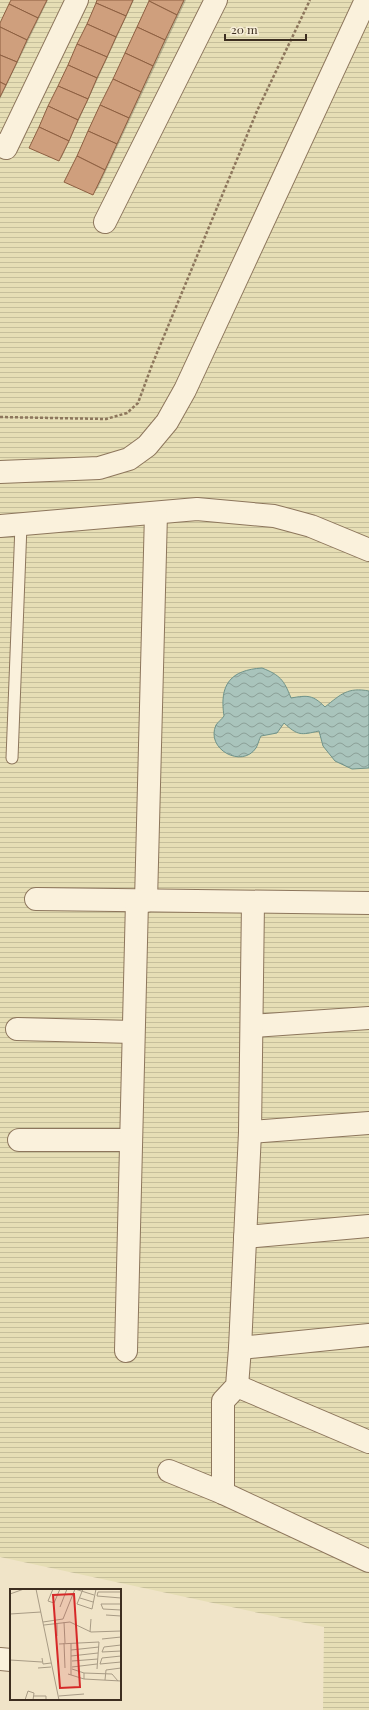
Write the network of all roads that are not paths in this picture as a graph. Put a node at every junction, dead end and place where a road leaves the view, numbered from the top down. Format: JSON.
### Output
{"nodes":[{"id":1,"x":77,"y":0,"type":"edge"},
{"id":2,"x":216,"y":0,"type":"edge"},
{"id":3,"x":366,"y":0,"type":"edge"},
{"id":4,"x":0,"y":145,"type":"edge"},
{"id":5,"x":105,"y":222,"type":"dead end"},
{"id":6,"x":0,"y":472,"type":"edge"},
{"id":7,"x":156,"y":513,"type":"junction"},
{"id":8,"x":22,"y":525,"type":"junction"},
{"id":9,"x":0,"y":526,"type":"edge"},
{"id":10,"x":369,"y":550,"type":"edge"},
{"id":11,"x":12,"y":758,"type":"dead end"},
{"id":12,"x":36,"y":900,"type":"dead end"},
{"id":13,"x":142,"y":901,"type":"junction"},
{"id":14,"x":253,"y":902,"type":"junction"},
{"id":15,"x":369,"y":903,"type":"edge"},
{"id":16,"x":369,"y":1018,"type":"edge"},
{"id":17,"x":252,"y":1026,"type":"junction"},
{"id":18,"x":17,"y":1029,"type":"dead end"},
{"id":19,"x":133,"y":1032,"type":"junction"},
{"id":20,"x":369,"y":1123,"type":"edge"},
{"id":21,"x":250,"y":1132,"type":"junction"},
{"id":22,"x":19,"y":1140,"type":"dead end"},
{"id":23,"x":131,"y":1140,"type":"junction"},
{"id":24,"x":369,"y":1226,"type":"edge"},
{"id":25,"x":245,"y":1237,"type":"junction"},
{"id":26,"x":369,"y":1335,"type":"edge"},
{"id":27,"x":240,"y":1348,"type":"junction"},
{"id":28,"x":126,"y":1351,"type":"dead end"},
{"id":29,"x":237,"y":1386,"type":"junction"},
{"id":30,"x":369,"y":1442,"type":"edge"},
{"id":31,"x":169,"y":1471,"type":"dead end"},
{"id":32,"x":223,"y":1493,"type":"junction"},
{"id":33,"x":369,"y":1561,"type":"edge"},
{"id":34,"x":0,"y":1658,"type":"edge"},
{"id":35,"x":10,"y":1660,"type":"edge"}],
"edges":[{"from":1,"to":4,"type":"street"},
{"from":2,"to":5,"type":"street"},
{"from":3,"to":6,"type":"street"},
{"from":7,"to":8,"type":"street"},
{"from":7,"to":10,"type":"street"},
{"from":7,"to":13,"type":"street"},
{"from":8,"to":9,"type":"street"},
{"from":8,"to":11,"type":"lane"},
{"from":12,"to":13,"type":"street"},
{"from":13,"to":14,"type":"street"},
{"from":13,"to":19,"type":"street"},
{"from":14,"to":15,"type":"street"},
{"from":14,"to":17,"type":"street"},
{"from":16,"to":17,"type":"street"},
{"from":17,"to":21,"type":"street"},
{"from":18,"to":19,"type":"street"},
{"from":19,"to":23,"type":"street"},
{"from":20,"to":21,"type":"street"},
{"from":21,"to":25,"type":"street"},
{"from":22,"to":23,"type":"street"},
{"from":23,"to":28,"type":"street"},
{"from":24,"to":25,"type":"street"},
{"from":25,"to":27,"type":"street"},
{"from":26,"to":27,"type":"street"},
{"from":27,"to":29,"type":"street"},
{"from":29,"to":30,"type":"street"},
{"from":29,"to":32,"type":"street"},
{"from":31,"to":32,"type":"street"},
{"from":32,"to":33,"type":"street"},
{"from":34,"to":35,"type":"street"}]}
